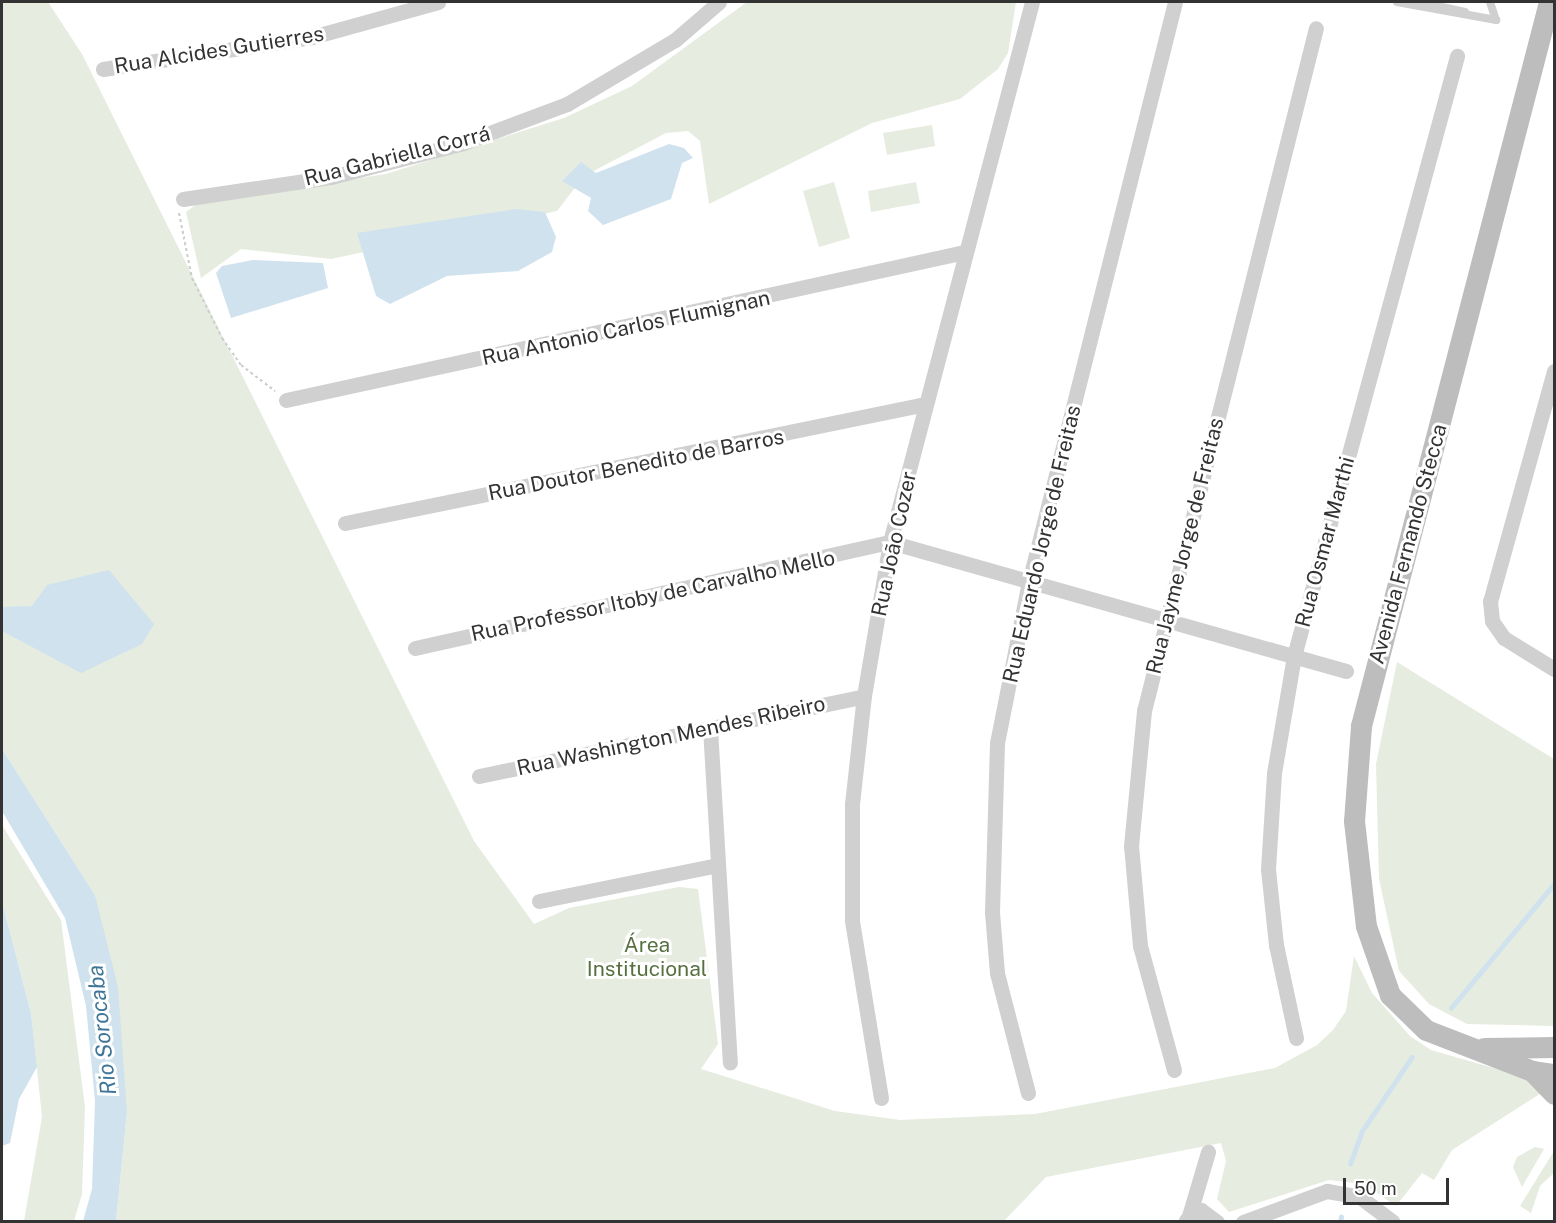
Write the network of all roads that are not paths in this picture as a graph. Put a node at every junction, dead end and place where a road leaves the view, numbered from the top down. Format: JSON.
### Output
{"nodes":[{"id":1,"x":438,"y":2,"type":"edge"},
{"id":2,"x":719,"y":2,"type":"edge"},
{"id":3,"x":1032,"y":2,"type":"edge"},
{"id":4,"x":1174,"y":2,"type":"edge"},
{"id":5,"x":1397,"y":2,"type":"edge"},
{"id":6,"x":1422,"y":2,"type":"edge"},
{"id":7,"x":1490,"y":2,"type":"edge"},
{"id":8,"x":1550,"y":2,"type":"edge"},
{"id":9,"x":1496,"y":20,"type":"junction"},
{"id":10,"x":1316,"y":28,"type":"dead end"},
{"id":11,"x":1457,"y":56,"type":"dead end"},
{"id":12,"x":103,"y":69,"type":"dead end"},
{"id":13,"x":183,"y":199,"type":"road end"},
{"id":14,"x":965,"y":252,"type":"junction"},
{"id":15,"x":1554,"y":371,"type":"edge"},
{"id":16,"x":286,"y":400,"type":"road end"},
{"id":17,"x":926,"y":404,"type":"junction"},
{"id":18,"x":345,"y":523,"type":"dead end"},
{"id":19,"x":890,"y":542,"type":"junction"},
{"id":20,"x":1029,"y":582,"type":"junction"},
{"id":21,"x":1165,"y":620,"type":"junction"},
{"id":22,"x":416,"y":648,"type":"dead end"},
{"id":23,"x":1294,"y":656,"type":"junction"},
{"id":24,"x":1554,"y":669,"type":"edge"},
{"id":25,"x":1346,"y":671,"type":"dead end"},
{"id":26,"x":864,"y":696,"type":"junction"},
{"id":27,"x":710,"y":728,"type":"junction"},
{"id":28,"x":479,"y":776,"type":"dead end"},
{"id":29,"x":717,"y":865,"type":"junction"},
{"id":30,"x":539,"y":901,"type":"dead end"},
{"id":31,"x":1296,"y":1038,"type":"dead end"},
{"id":32,"x":1554,"y":1047,"type":"edge"},
{"id":33,"x":1471,"y":1048,"type":"junction"},
{"id":34,"x":730,"y":1062,"type":"dead end"},
{"id":35,"x":1174,"y":1070,"type":"dead end"},
{"id":36,"x":1532,"y":1071,"type":"junction"},
{"id":37,"x":1554,"y":1074,"type":"edge"},
{"id":38,"x":1028,"y":1093,"type":"dead end"},
{"id":39,"x":1554,"y":1094,"type":"edge"},
{"id":40,"x":880,"y":1098,"type":"dead end"},
{"id":41,"x":1208,"y":1152,"type":"dead end"},
{"id":42,"x":1202,"y":1184,"type":"junction"},
{"id":43,"x":1218,"y":1218,"type":"edge"},
{"id":44,"x":1188,"y":1219,"type":"edge"},
{"id":45,"x":1243,"y":1221,"type":"edge"},
{"id":46,"x":1394,"y":1221,"type":"edge"}],
"edges":[{"from":1,"to":12,"type":"street","name":"Rua Alcides Gutierres"},
{"from":2,"to":13,"type":"street","name":"Rua Gabriella Corrá"},
{"from":3,"to":14,"type":"street","name":"Rua João Cozer"},
{"from":4,"to":20,"type":"street","name":"Rua Eduardo Jorge de Freitas"},
{"from":5,"to":9,"type":"lane"},
{"from":6,"to":9,"type":"lane"},
{"from":7,"to":9,"type":"lane"},
{"from":8,"to":33,"type":"street","name":"Avenida Fernando Stecca"},
{"from":10,"to":21,"type":"street","name":"Rua Jayme Jorge de Freitas"},
{"from":11,"to":23,"type":"street","name":"Rua Osmar Marthi"},
{"from":14,"to":16,"type":"street","name":"Rua Antonio Carlos Flumignan"},
{"from":14,"to":17,"type":"street","name":"Rua João Cozer"},
{"from":15,"to":24,"type":"street"},
{"from":17,"to":18,"type":"street","name":"Rua Doutor Benedito de Barros"},
{"from":17,"to":19,"type":"street","name":"Rua João Cozer"},
{"from":19,"to":20,"type":"street"},
{"from":19,"to":22,"type":"street","name":"Rua Professor Itoby de Carvalho Mello"},
{"from":19,"to":26,"type":"street","name":"Rua João Cozer"},
{"from":20,"to":21,"type":"street"},
{"from":20,"to":38,"type":"street","name":"Rua Eduardo Jorge de Freitas"},
{"from":21,"to":23,"type":"street"},
{"from":21,"to":35,"type":"street","name":"Rua Jayme Jorge de Freitas"},
{"from":23,"to":25,"type":"street"},
{"from":23,"to":31,"type":"street","name":"Rua Osmar Marthi"},
{"from":26,"to":27,"type":"street","name":"Rua Washington Mendes Ribeiro"},
{"from":26,"to":40,"type":"street","name":"Rua João Cozer"},
{"from":27,"to":28,"type":"street","name":"Rua Washington Mendes Ribeiro"},
{"from":27,"to":29,"type":"street"},
{"from":29,"to":30,"type":"street"},
{"from":29,"to":34,"type":"street"},
{"from":32,"to":33,"type":"street"},
{"from":33,"to":36,"type":"street","name":"Avenida Fernando Stecca"},
{"from":36,"to":37,"type":"street"},
{"from":36,"to":39,"type":"street"},
{"from":41,"to":42,"type":"street"},
{"from":42,"to":43,"type":"street"},
{"from":42,"to":44,"type":"street"},
{"from":43,"to":44,"type":"street"},
{"from":45,"to":46,"type":"street"}]}
